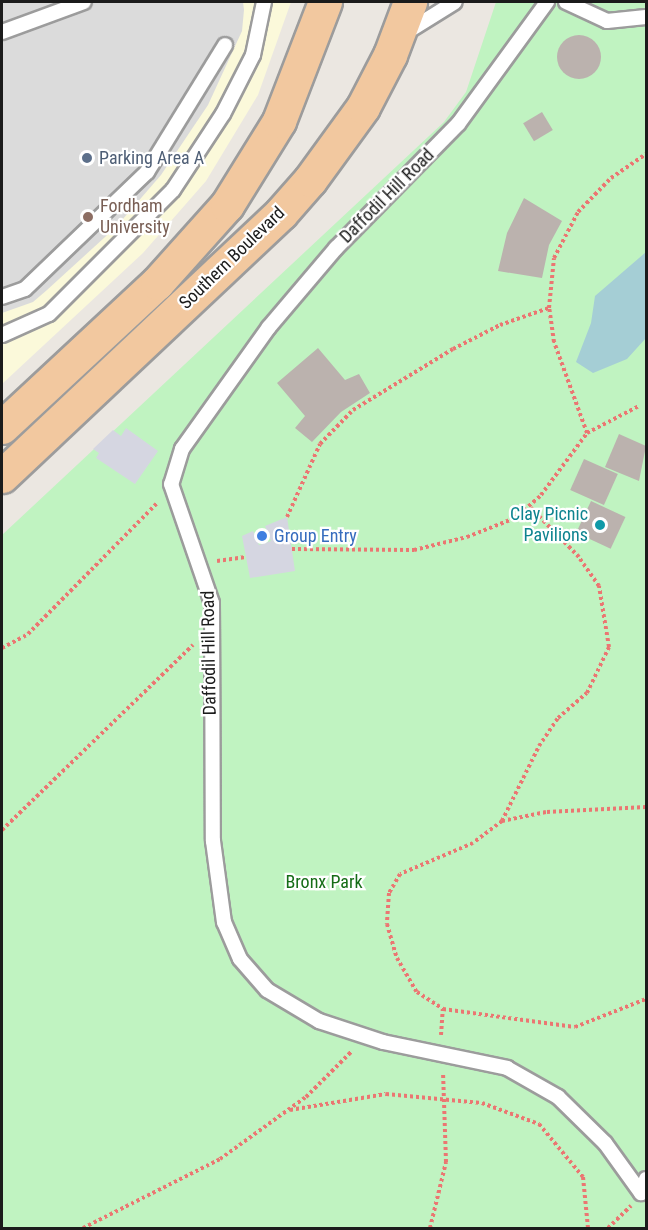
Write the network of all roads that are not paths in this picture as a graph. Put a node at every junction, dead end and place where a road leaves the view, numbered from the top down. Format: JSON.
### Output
{"nodes":[{"id":1,"x":84,"y":2,"type":"edge"},
{"id":2,"x":264,"y":2,"type":"edge"},
{"id":3,"x":325,"y":2,"type":"edge"},
{"id":4,"x":410,"y":2,"type":"edge"},
{"id":5,"x":455,"y":2,"type":"edge"},
{"id":6,"x":546,"y":2,"type":"edge"},
{"id":7,"x":566,"y":2,"type":"edge"},
{"id":8,"x":646,"y":17,"type":"edge"},
{"id":9,"x":2,"y":32,"type":"edge"},
{"id":10,"x":398,"y":38,"type":"junction"},
{"id":11,"x":225,"y":45,"type":"dead end"},
{"id":12,"x":2,"y":297,"type":"edge"},
{"id":13,"x":2,"y":335,"type":"edge"},
{"id":14,"x":2,"y":427,"type":"edge"},
{"id":15,"x":2,"y":476,"type":"edge"},
{"id":16,"x":646,"y":1179,"type":"edge"}],
"edges":[{"from":1,"to":9,"type":"lane"},
{"from":2,"to":13,"type":"lane"},
{"from":3,"to":14,"type":"main road","name":"Southern Boulevard"},
{"from":4,"to":10,"type":"main road","name":"Southern Boulevard"},
{"from":5,"to":10,"type":"lane"},
{"from":6,"to":16,"type":"lane","name":"Daffodil Hill Road"},
{"from":7,"to":8,"type":"lane"},
{"from":10,"to":15,"type":"main road","name":"Southern Boulevard"},
{"from":11,"to":12,"type":"lane"}]}
